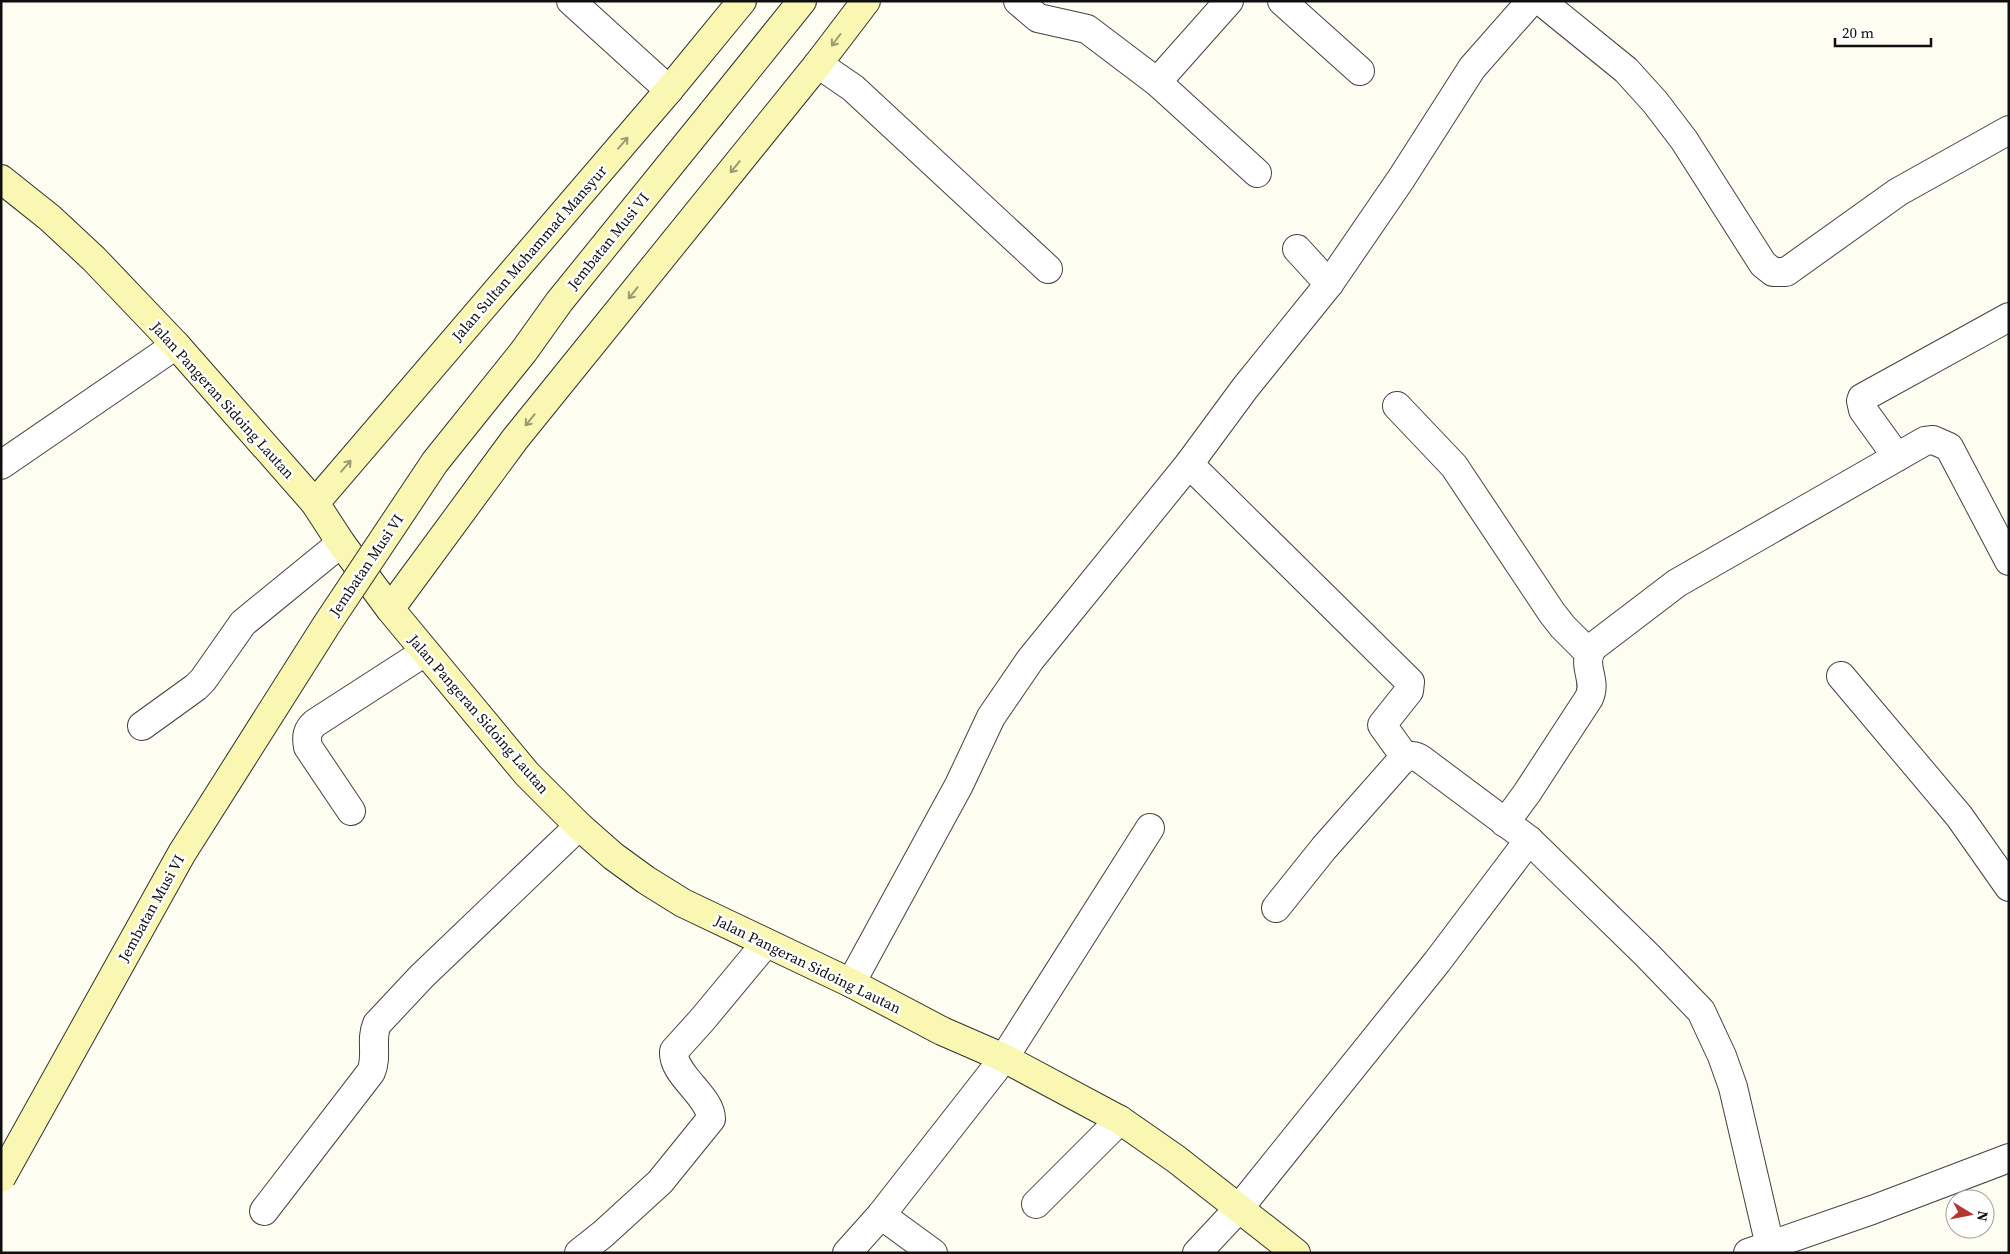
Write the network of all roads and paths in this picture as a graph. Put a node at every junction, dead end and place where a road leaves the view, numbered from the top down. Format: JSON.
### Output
{"nodes":[{"id":1,"x":571,"y":1,"type":"edge"},
{"id":2,"x":802,"y":1,"type":"edge"},
{"id":3,"x":866,"y":1,"type":"edge"},
{"id":4,"x":1018,"y":1,"type":"edge"},
{"id":5,"x":1229,"y":1,"type":"edge"},
{"id":6,"x":1282,"y":1,"type":"edge"},
{"id":7,"x":1531,"y":1,"type":"edge"},
{"id":8,"x":1541,"y":1,"type":"edge"},
{"id":9,"x":738,"y":3,"type":"edge"},
{"id":10,"x":818,"y":64,"type":"junction"},
{"id":11,"x":1360,"y":71,"type":"dead end"},
{"id":12,"x":1157,"y":82,"type":"junction"},
{"id":13,"x":669,"y":90,"type":"junction"},
{"id":14,"x":2009,"y":130,"type":"edge"},
{"id":15,"x":1257,"y":174,"type":"dead end"},
{"id":16,"x":1,"y":179,"type":"edge"},
{"id":17,"x":1296,"y":249,"type":"dead end"},
{"id":18,"x":1048,"y":269,"type":"dead end"},
{"id":19,"x":1329,"y":284,"type":"junction"},
{"id":20,"x":2009,"y":317,"type":"edge"},
{"id":21,"x":176,"y":345,"type":"junction"},
{"id":22,"x":1397,"y":406,"type":"dead end"},
{"id":23,"x":1896,"y":457,"type":"junction"},
{"id":24,"x":1189,"y":464,"type":"junction"},
{"id":25,"x":1,"y":465,"type":"edge"},
{"id":26,"x":315,"y":503,"type":"junction"},
{"id":27,"x":341,"y":543,"type":"junction"},
{"id":28,"x":2009,"y":561,"type":"edge"},
{"id":29,"x":390,"y":609,"type":"junction"},
{"id":30,"x":425,"y":652,"type":"junction"},
{"id":31,"x":1589,"y":653,"type":"junction"},
{"id":32,"x":1841,"y":676,"type":"dead end"},
{"id":33,"x":142,"y":726,"type":"dead end"},
{"id":34,"x":1405,"y":757,"type":"junction"},
{"id":35,"x":350,"y":810,"type":"dead end"},
{"id":36,"x":1505,"y":823,"type":"junction"},
{"id":37,"x":579,"y":826,"type":"junction"},
{"id":38,"x":1150,"y":828,"type":"dead end"},
{"id":39,"x":1529,"y":840,"type":"junction"},
{"id":40,"x":2009,"y":887,"type":"edge"},
{"id":41,"x":1276,"y":908,"type":"dead end"},
{"id":42,"x":766,"y":943,"type":"junction"},
{"id":43,"x":851,"y":983,"type":"junction"},
{"id":44,"x":1004,"y":1058,"type":"junction"},
{"id":45,"x":1120,"y":1120,"type":"junction"},
{"id":46,"x":2009,"y":1158,"type":"edge"},
{"id":47,"x":1,"y":1178,"type":"edge"},
{"id":48,"x":1036,"y":1204,"type":"dead end"},
{"id":49,"x":1240,"y":1208,"type":"junction"},
{"id":50,"x":264,"y":1211,"type":"dead end"},
{"id":51,"x":881,"y":1215,"type":"junction"},
{"id":52,"x":1759,"y":1250,"type":"edge"},
{"id":53,"x":579,"y":1253,"type":"edge"},
{"id":54,"x":847,"y":1253,"type":"edge"},
{"id":55,"x":933,"y":1253,"type":"edge"},
{"id":56,"x":1198,"y":1253,"type":"edge"},
{"id":57,"x":1296,"y":1253,"type":"edge"}],
"edges":[{"from":1,"to":13,"type":"street"},
{"from":2,"to":47,"type":"street","name":"Jembatan Musi VI","bridge":true},
{"from":3,"to":10,"type":"street","one_way":true},
{"from":4,"to":12,"type":"street"},
{"from":5,"to":12,"type":"street"},
{"from":6,"to":11,"type":"street"},
{"from":7,"to":19,"type":"street"},
{"from":8,"to":14,"type":"street"},
{"from":9,"to":13,"type":"street","name":"Jalan Sultan Mohammad Mansyur"},
{"from":10,"to":18,"type":"street"},
{"from":10,"to":29,"type":"street","one_way":true},
{"from":12,"to":15,"type":"street"},
{"from":26,"to":13,"type":"street","name":"Jalan Sultan Mohammad Mansyur","one_way":true},
{"from":16,"to":21,"type":"street","name":"Jalan Pangeran Sidoing Lautan"},
{"from":17,"to":19,"type":"street"},
{"from":19,"to":24,"type":"street"},
{"from":20,"to":23,"type":"street"},
{"from":21,"to":25,"type":"street"},
{"from":21,"to":26,"type":"street","name":"Jalan Pangeran Sidoing Lautan"},
{"from":22,"to":31,"type":"street"},
{"from":23,"to":28,"type":"street"},
{"from":23,"to":31,"type":"street"},
{"from":24,"to":34,"type":"street"},
{"from":24,"to":43,"type":"street"},
{"from":26,"to":27,"type":"street","name":"Jalan Pangeran Sidoing Lautan"},
{"from":27,"to":29,"type":"street","name":"Jalan Pangeran Sidoing Lautan"},
{"from":27,"to":33,"type":"street"},
{"from":29,"to":30,"type":"street","name":"Jalan Pangeran Sidoing Lautan"},
{"from":30,"to":35,"type":"street"},
{"from":30,"to":37,"type":"street","name":"Jalan Pangeran Sidoing Lautan"},
{"from":31,"to":36,"type":"street"},
{"from":32,"to":40,"type":"street"},
{"from":34,"to":36,"type":"street"},
{"from":34,"to":41,"type":"street"},
{"from":36,"to":39,"type":"street"},
{"from":37,"to":42,"type":"street","name":"Jalan Pangeran Sidoing Lautan"},
{"from":37,"to":50,"type":"street"},
{"from":38,"to":44,"type":"street"},
{"from":39,"to":49,"type":"street"},
{"from":39,"to":52,"type":"street"},
{"from":42,"to":43,"type":"street","name":"Jalan Pangeran Sidoing Lautan"},
{"from":42,"to":53,"type":"street"},
{"from":43,"to":44,"type":"street","name":"Jalan Pangeran Sidoing Lautan"},
{"from":44,"to":45,"type":"street","name":"Jalan Pangeran Sidoing Lautan"},
{"from":44,"to":51,"type":"street"},
{"from":45,"to":48,"type":"street"},
{"from":45,"to":49,"type":"street","name":"Jalan Pangeran Sidoing Lautan"},
{"from":46,"to":52,"type":"street"},
{"from":49,"to":56,"type":"street"},
{"from":49,"to":57,"type":"street","name":"Jalan Pangeran Sidoing Lautan"},
{"from":51,"to":54,"type":"street"},
{"from":51,"to":55,"type":"street"}]}
